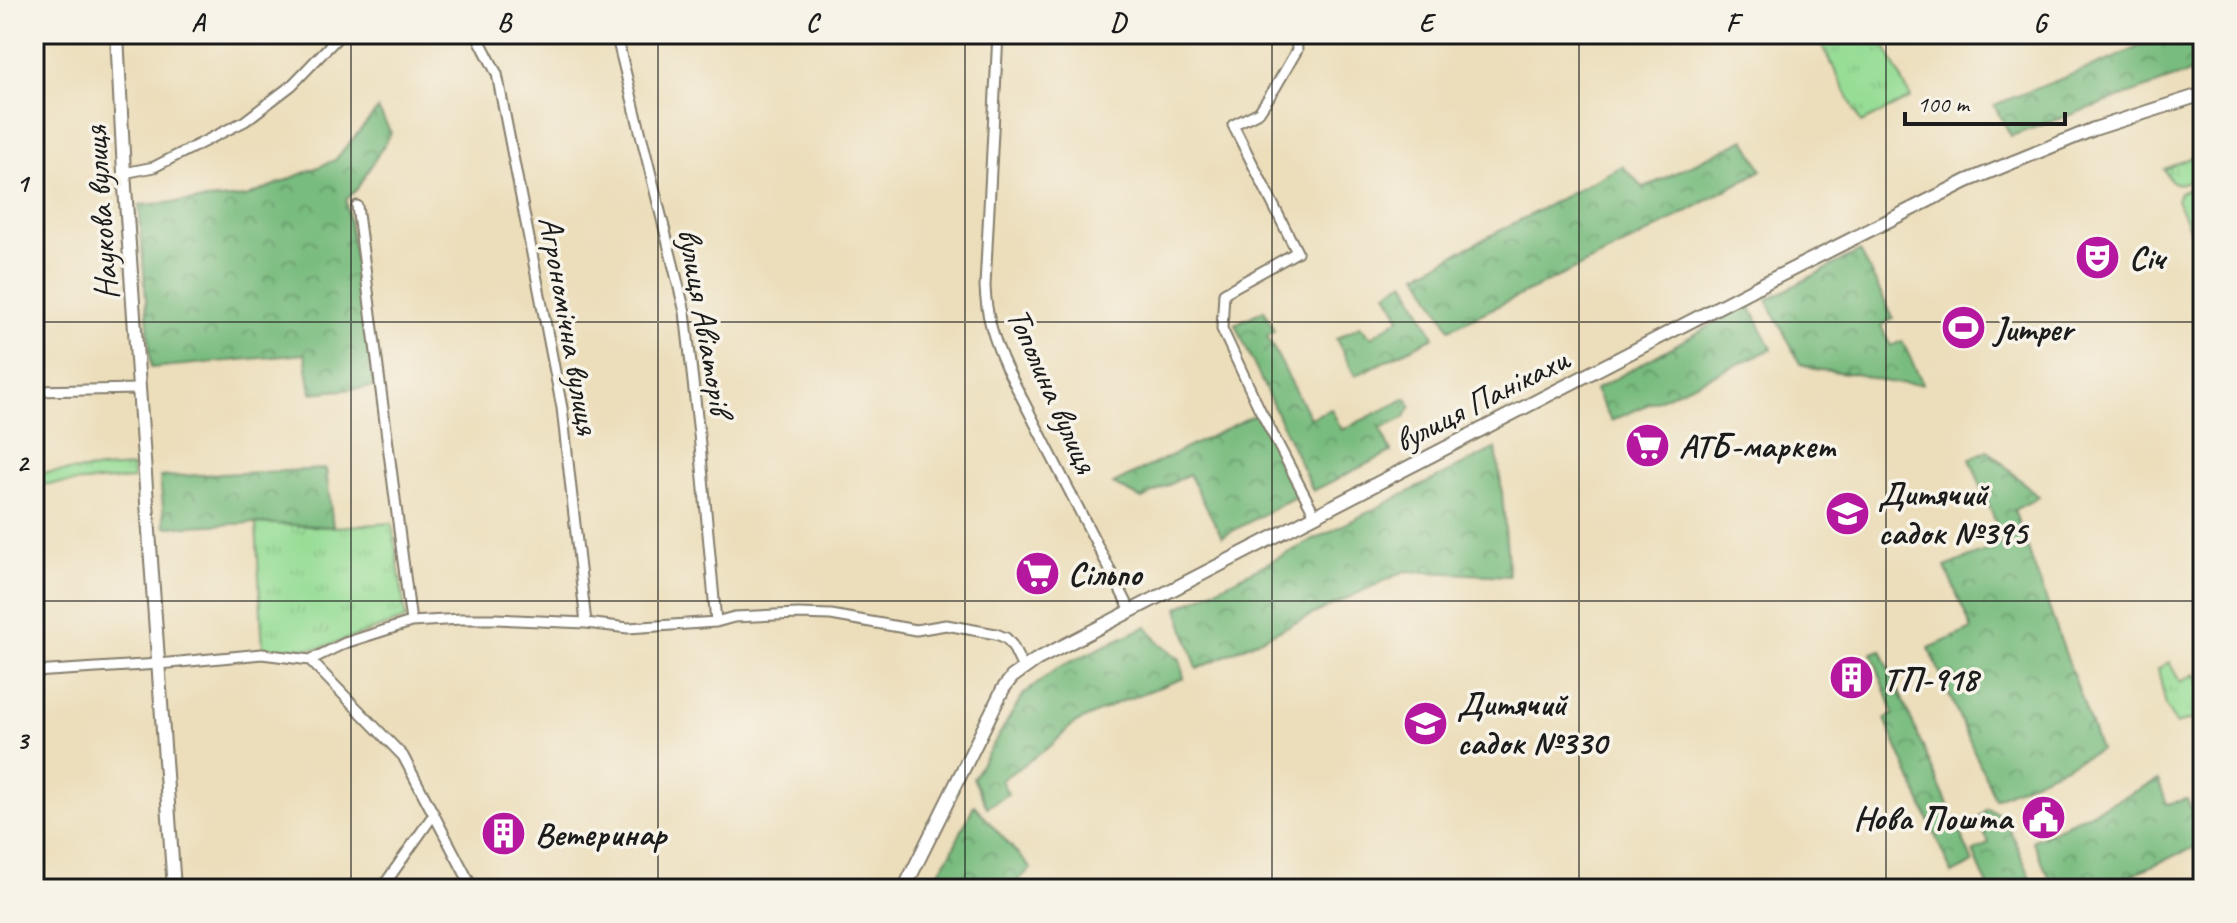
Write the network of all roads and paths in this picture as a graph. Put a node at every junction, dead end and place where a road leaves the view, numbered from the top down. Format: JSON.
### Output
{"nodes":[{"id":1,"x":117,"y":34,"type":"edge"},
{"id":2,"x":341,"y":34,"type":"edge"},
{"id":3,"x":616,"y":34,"type":"edge"},
{"id":4,"x":998,"y":34,"type":"edge"},
{"id":5,"x":1296,"y":34,"type":"edge"},
{"id":6,"x":480,"y":41,"type":"dead end"},
{"id":7,"x":2203,"y":94,"type":"edge"},
{"id":8,"x":124,"y":173,"type":"junction"},
{"id":9,"x":357,"y":206,"type":"dead end"},
{"id":10,"x":139,"y":389,"type":"junction"},
{"id":11,"x":34,"y":391,"type":"edge"},
{"id":12,"x":1315,"y":515,"type":"junction"},
{"id":13,"x":1131,"y":611,"type":"junction"},
{"id":14,"x":411,"y":622,"type":"junction"},
{"id":15,"x":716,"y":622,"type":"junction"},
{"id":16,"x":586,"y":623,"type":"junction"},
{"id":17,"x":310,"y":660,"type":"junction"},
{"id":18,"x":159,"y":664,"type":"junction"},
{"id":19,"x":1023,"y":668,"type":"junction"},
{"id":20,"x":34,"y":672,"type":"edge"},
{"id":21,"x":434,"y":814,"type":"junction"},
{"id":22,"x":384,"y":887,"type":"edge"},
{"id":23,"x":174,"y":889,"type":"edge"},
{"id":24,"x":368,"y":889,"type":"edge"},
{"id":25,"x":473,"y":889,"type":"edge"},
{"id":26,"x":904,"y":889,"type":"edge"}],
"edges":[{"from":1,"to":8,"type":"street","name":"Наукова вулиця"},
{"from":2,"to":8,"type":"street"},
{"from":3,"to":15,"type":"street","name":"вулиця Авіаторів"},
{"from":4,"to":13,"type":"street","name":"Тополина вулиця"},
{"from":5,"to":12,"type":"street"},
{"from":6,"to":16,"type":"street","name":"Агрономічна вулиця"},
{"from":7,"to":12,"type":"street","name":"вулиця Панікахи"},
{"from":8,"to":10,"type":"street","name":"Наукова вулиця"},
{"from":9,"to":14,"type":"street"},
{"from":10,"to":11,"type":"street"},
{"from":10,"to":18,"type":"street","name":"Наукова вулиця"},
{"from":12,"to":13,"type":"street","name":"вулиця Панікахи"},
{"from":13,"to":19,"type":"street","name":"вулиця Панікахи"},
{"from":14,"to":16,"type":"street"},
{"from":14,"to":17,"type":"street"},
{"from":15,"to":16,"type":"street"},
{"from":15,"to":19,"type":"street"},
{"from":17,"to":18,"type":"street"},
{"from":17,"to":21,"type":"street"},
{"from":18,"to":20,"type":"street"},
{"from":18,"to":23,"type":"street","name":"Наукова вулиця"},
{"from":19,"to":26,"type":"street","name":"вулиця Панікахи"},
{"from":21,"to":22,"type":"street"},
{"from":21,"to":25,"type":"street"},
{"from":22,"to":24,"type":"street"}]}
